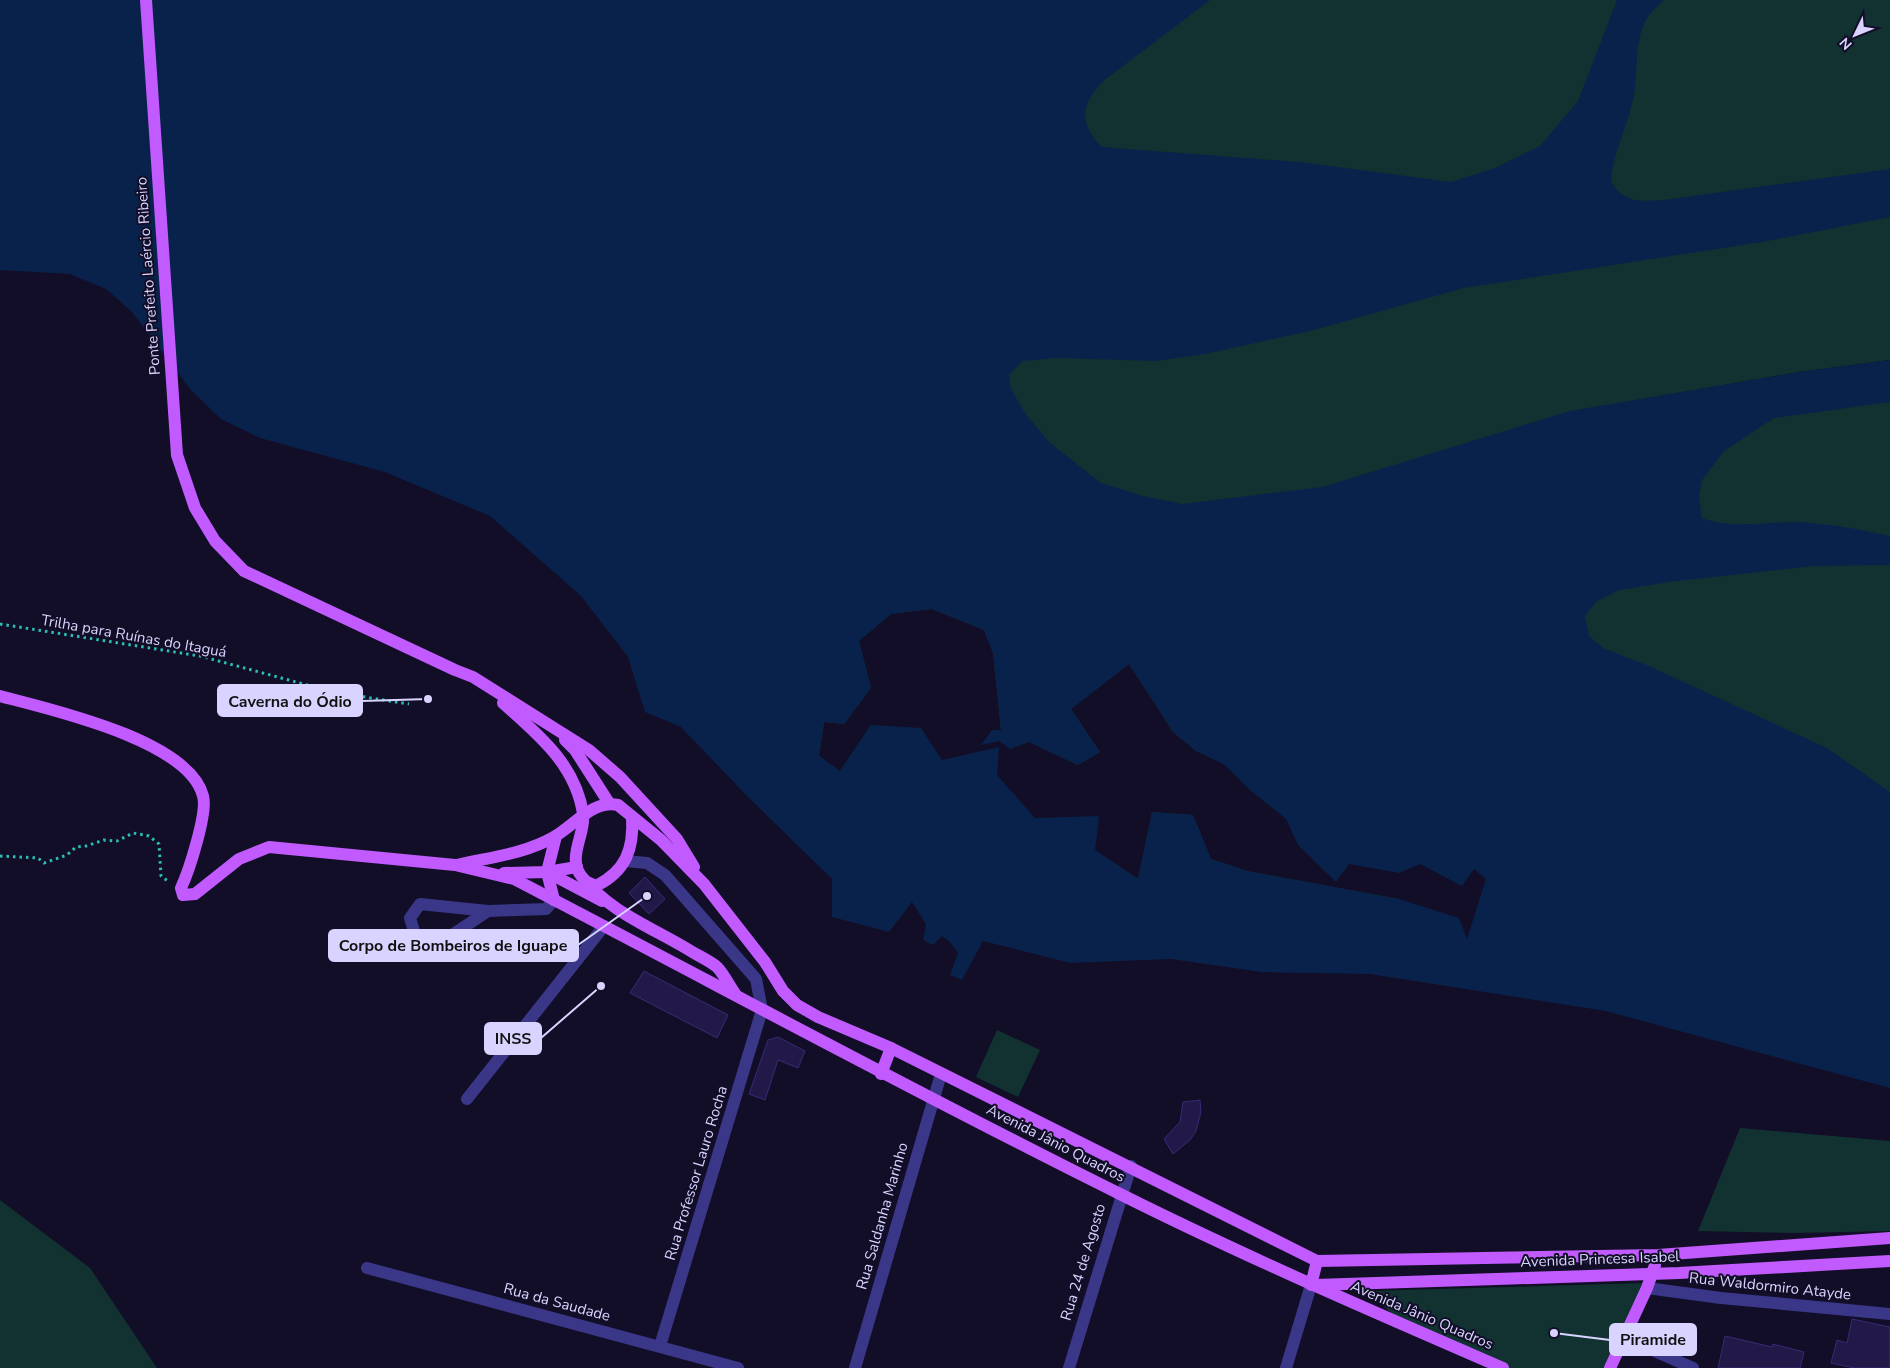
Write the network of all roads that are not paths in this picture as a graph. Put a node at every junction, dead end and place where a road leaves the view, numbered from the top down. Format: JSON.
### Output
{"nodes":[{"id":1,"x":146,"y":0,"type":"edge"},
{"id":2,"x":473,"y":676,"type":"junction"},
{"id":3,"x":0,"y":696,"type":"edge"},
{"id":4,"x":556,"y":729,"type":"junction"},
{"id":5,"x":610,"y":803,"type":"junction"},
{"id":6,"x":583,"y":816,"type":"junction"},
{"id":7,"x":632,"y":817,"type":"junction"},
{"id":8,"x":556,"y":836,"type":"junction"},
{"id":9,"x":625,"y":861,"type":"junction"},
{"id":10,"x":455,"y":865,"type":"junction"},
{"id":11,"x":577,"y":867,"type":"junction"},
{"id":12,"x":547,"y":872,"type":"junction"},
{"id":13,"x":484,"y":873,"type":"junction"},
{"id":14,"x":586,"y":882,"type":"junction"},
{"id":15,"x":704,"y":884,"type":"junction"},
{"id":16,"x":554,"y":900,"type":"junction"},
{"id":17,"x":610,"y":904,"type":"junction"},
{"id":18,"x":488,"y":911,"type":"junction"},
{"id":19,"x":604,"y":926,"type":"junction"},
{"id":20,"x":744,"y":935,"type":"junction"},
{"id":21,"x":733,"y":953,"type":"junction"},
{"id":22,"x":737,"y":997,"type":"junction"},
{"id":23,"x":762,"y":1010,"type":"junction"},
{"id":24,"x":891,"y":1048,"type":"junction"},
{"id":25,"x":881,"y":1074,"type":"junction"},
{"id":26,"x":941,"y":1074,"type":"junction"},
{"id":27,"x":933,"y":1098,"type":"junction"},
{"id":28,"x":467,"y":1099,"type":"dead end"},
{"id":29,"x":1130,"y":1166,"type":"junction"},
{"id":30,"x":1120,"y":1194,"type":"junction"},
{"id":31,"x":1890,"y":1238,"type":"edge"},
{"id":32,"x":1658,"y":1255,"type":"junction"},
{"id":33,"x":1317,"y":1261,"type":"junction"},
{"id":34,"x":1890,"y":1261,"type":"edge"},
{"id":35,"x":367,"y":1268,"type":"dead end"},
{"id":36,"x":1653,"y":1273,"type":"junction"},
{"id":37,"x":1312,"y":1286,"type":"junction"},
{"id":38,"x":1647,"y":1288,"type":"junction"},
{"id":39,"x":1890,"y":1314,"type":"edge"},
{"id":40,"x":1625,"y":1338,"type":"junction"},
{"id":41,"x":660,"y":1346,"type":"junction"},
{"id":42,"x":738,"y":1368,"type":"edge"},
{"id":43,"x":855,"y":1368,"type":"edge"},
{"id":44,"x":1068,"y":1368,"type":"edge"},
{"id":45,"x":1286,"y":1368,"type":"edge"},
{"id":46,"x":1503,"y":1368,"type":"edge"},
{"id":47,"x":1610,"y":1368,"type":"edge"},
{"id":48,"x":1693,"y":1368,"type":"edge"}],
"edges":[{"from":1,"to":2,"type":"main road","name":"Ponte Prefeito Laércio Ribeiro"},
{"from":2,"to":4,"type":"main road"},
{"from":2,"to":6,"type":"main road"},
{"from":3,"to":10,"type":"main road"},
{"from":4,"to":5,"type":"main road"},
{"from":4,"to":15,"type":"main road"},
{"from":5,"to":6,"type":"main road"},
{"from":5,"to":7,"type":"main road"},
{"from":6,"to":8,"type":"main road"},
{"from":6,"to":11,"type":"main road"},
{"from":7,"to":9,"type":"main road"},
{"from":7,"to":15,"type":"main road"},
{"from":8,"to":10,"type":"main road"},
{"from":8,"to":12,"type":"main road"},
{"from":9,"to":14,"type":"main road"},
{"from":9,"to":21,"type":"street"},
{"from":10,"to":13,"type":"main road"},
{"from":11,"to":12,"type":"main road"},
{"from":11,"to":14,"type":"main road"},
{"from":12,"to":13,"type":"main road"},
{"from":12,"to":16,"type":"main road"},
{"from":12,"to":17,"type":"main road"},
{"from":13,"to":16,"type":"main road","name":"Avenida Jânio Quadros"},
{"from":14,"to":17,"type":"main road"},
{"from":15,"to":20,"type":"main road","name":"Avenida Jânio Quadros"},
{"from":16,"to":18,"type":"street"},
{"from":16,"to":19,"type":"main road","name":"Avenida Jânio Quadros"},
{"from":17,"to":22,"type":"main road"},
{"from":18,"to":18,"type":"street"},
{"from":19,"to":22,"type":"main road","name":"Avenida Jânio Quadros"},
{"from":19,"to":28,"type":"street"},
{"from":20,"to":21,"type":"street"},
{"from":20,"to":24,"type":"main road","name":"Avenida Jânio Quadros"},
{"from":21,"to":23,"type":"street"},
{"from":22,"to":23,"type":"main road","name":"Avenida Jânio Quadros"},
{"from":23,"to":25,"type":"main road","name":"Avenida Jânio Quadros"},
{"from":23,"to":41,"type":"street","name":"Rua Professor Lauro Rocha"},
{"from":24,"to":25,"type":"main road"},
{"from":24,"to":26,"type":"main road","name":"Avenida Jânio Quadros"},
{"from":25,"to":27,"type":"main road","name":"Avenida Jânio Quadros"},
{"from":26,"to":27,"type":"street","name":"Rua Saldanha Marinho"},
{"from":26,"to":29,"type":"main road","name":"Avenida Jânio Quadros"},
{"from":27,"to":30,"type":"main road","name":"Avenida Jânio Quadros"},
{"from":27,"to":43,"type":"street","name":"Rua Saldanha Marinho"},
{"from":29,"to":30,"type":"street","name":"Rua 24 de Agosto"},
{"from":29,"to":33,"type":"main road","name":"Avenida Jânio Quadros"},
{"from":30,"to":37,"type":"main road","name":"Avenida Jânio Quadros"},
{"from":30,"to":44,"type":"street","name":"Rua 24 de Agosto"},
{"from":31,"to":32,"type":"main road","name":"Avenida Princesa Isabel"},
{"from":32,"to":33,"type":"main road","name":"Avenida Princesa Isabel"},
{"from":32,"to":36,"type":"main road"},
{"from":33,"to":37,"type":"main road"},
{"from":34,"to":36,"type":"main road","name":"Avenida Princesa Isabel"},
{"from":35,"to":41,"type":"street","name":"Rua da Saudade"},
{"from":36,"to":37,"type":"main road","name":"Avenida Princesa Isabel"},
{"from":36,"to":38,"type":"main road"},
{"from":37,"to":45,"type":"street"},
{"from":37,"to":46,"type":"main road","name":"Avenida Jânio Quadros"},
{"from":38,"to":39,"type":"street","name":"Rua Waldormiro Atayde"},
{"from":38,"to":40,"type":"main road"},
{"from":40,"to":47,"type":"main road"},
{"from":40,"to":48,"type":"street"},
{"from":41,"to":42,"type":"street","name":"Rua da Saudade"}]}
